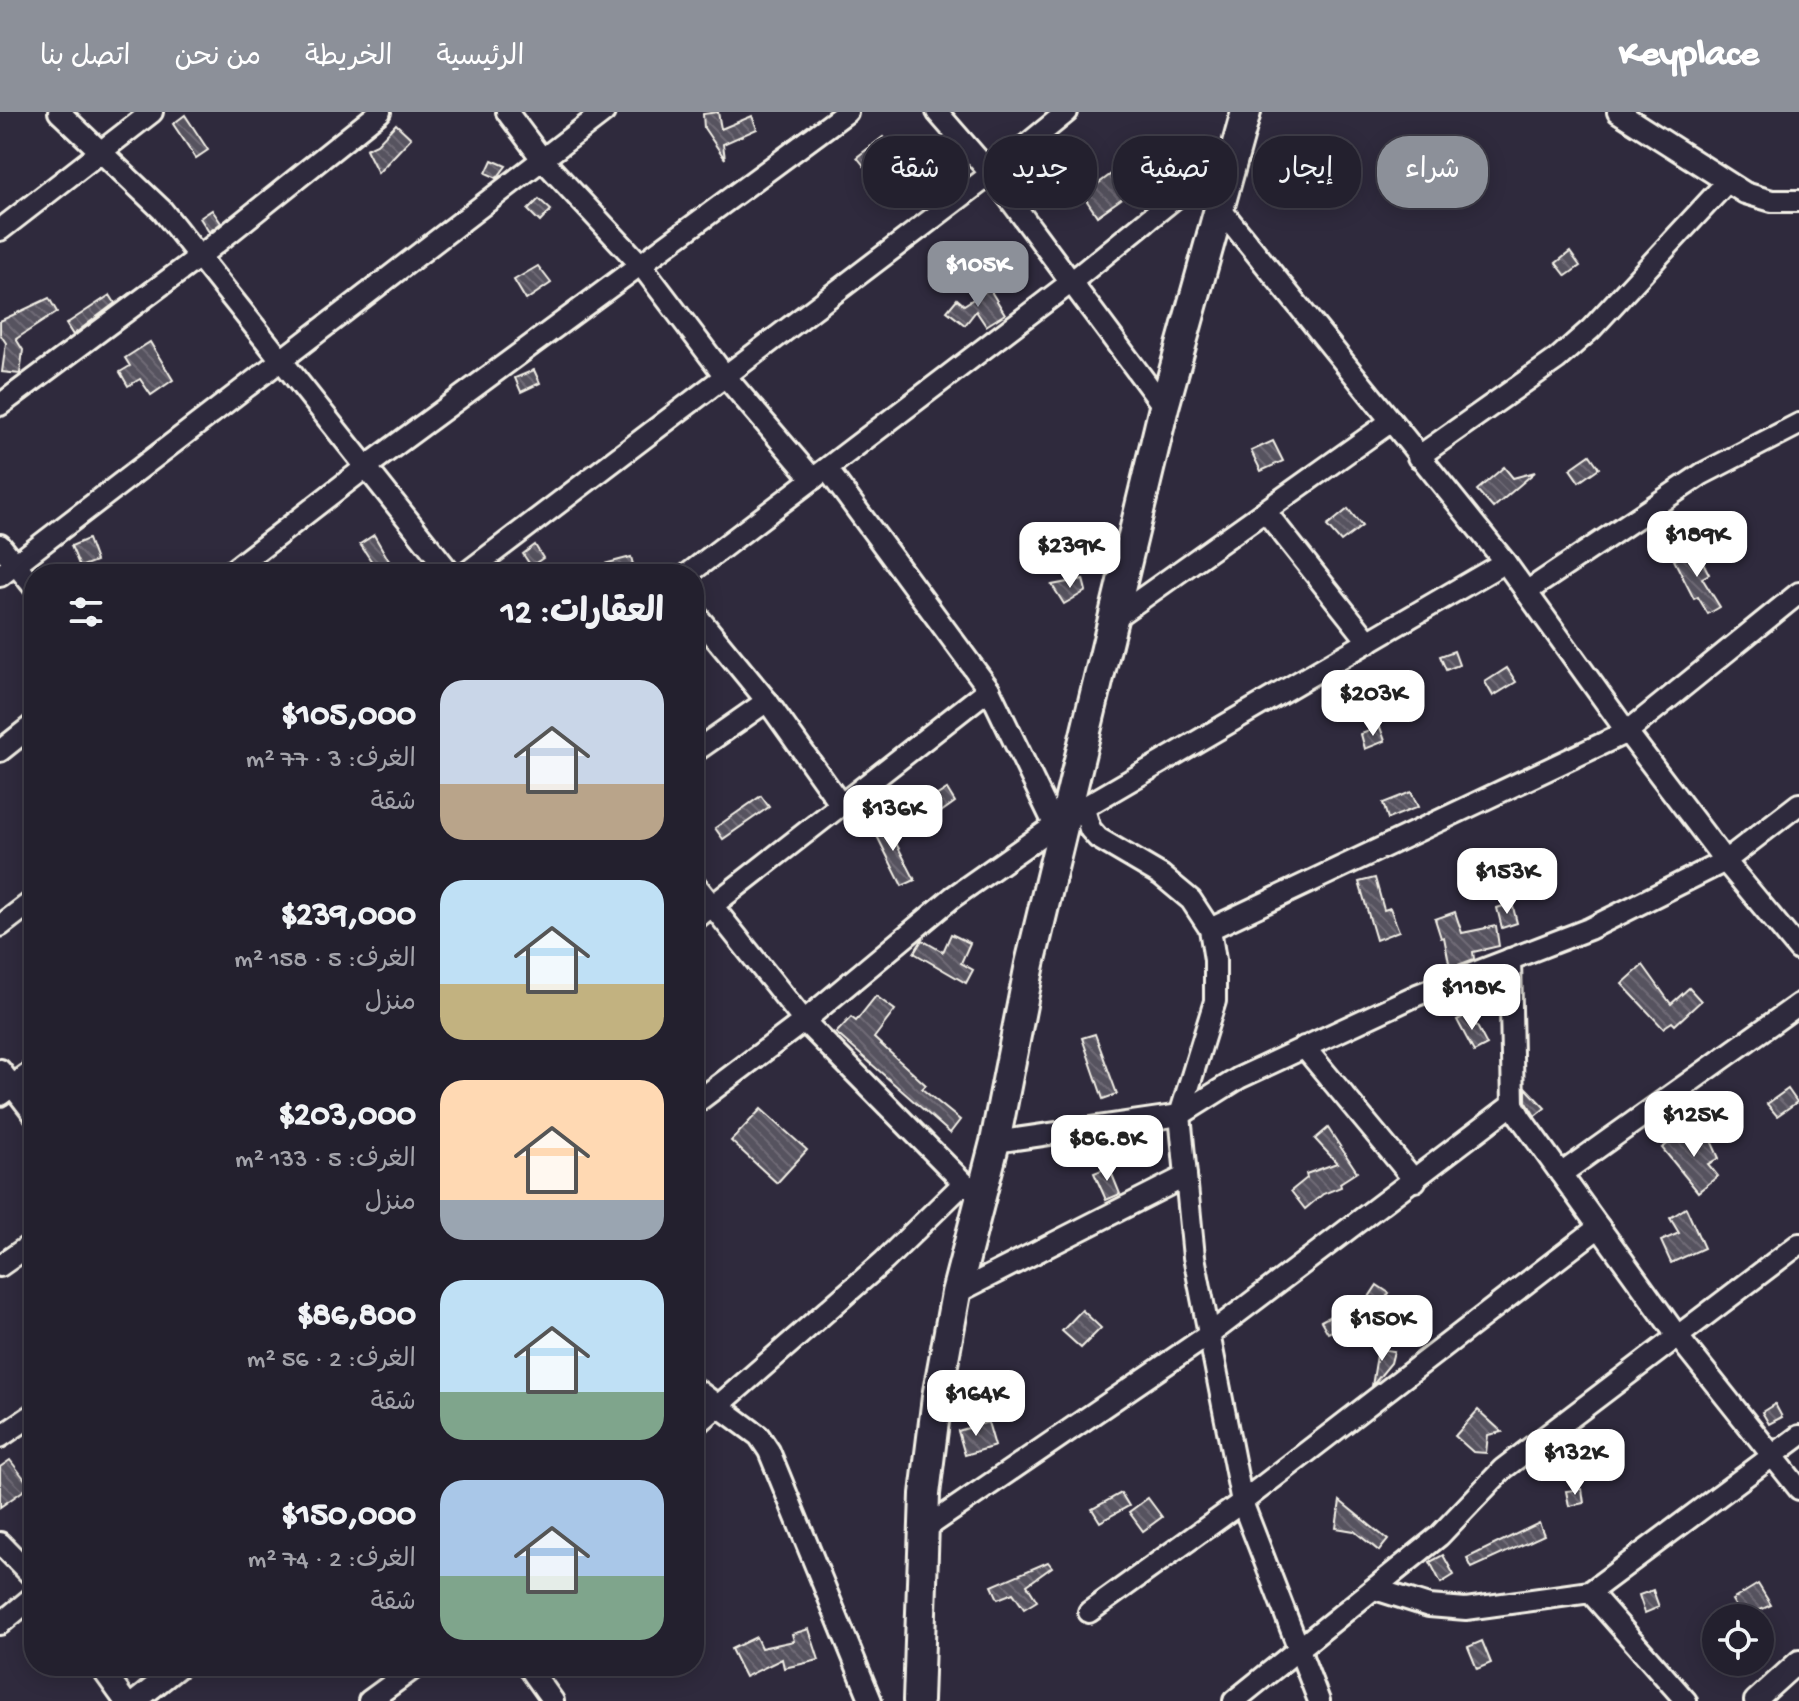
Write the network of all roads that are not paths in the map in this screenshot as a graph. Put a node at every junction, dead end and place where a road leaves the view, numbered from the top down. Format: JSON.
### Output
{"nodes":[{"id":1,"x":59,"y":112,"type":"edge"},
{"id":2,"x":152,"y":112,"type":"edge"},
{"id":3,"x":380,"y":112,"type":"edge"},
{"id":4,"x":507,"y":112,"type":"edge"},
{"id":5,"x":604,"y":112,"type":"edge"},
{"id":6,"x":847,"y":112,"type":"edge"},
{"id":7,"x":937,"y":112,"type":"edge"},
{"id":8,"x":1067,"y":112,"type":"edge"},
{"id":9,"x":1246,"y":112,"type":"edge"},
{"id":10,"x":1618,"y":112,"type":"edge"},
{"id":11,"x":1038,"y":136,"type":"edge"},
{"id":12,"x":1237,"y":140,"type":"edge"},
{"id":13,"x":100,"y":152,"type":"junction"},
{"id":14,"x":542,"y":159,"type":"junction"},
{"id":15,"x":984,"y":166,"type":"edge"},
{"id":16,"x":984,"y":179,"type":"edge"},
{"id":17,"x":1726,"y":183,"type":"junction"},
{"id":18,"x":1799,"y":201,"type":"edge"},
{"id":19,"x":1016,"y":208,"type":"edge"},
{"id":20,"x":1162,"y":208,"type":"edge"},
{"id":21,"x":1217,"y":208,"type":"edge"},
{"id":22,"x":1220,"y":208,"type":"edge"},
{"id":23,"x":0,"y":230,"type":"edge"},
{"id":24,"x":199,"y":257,"type":"junction"},
{"id":25,"x":641,"y":265,"type":"junction"},
{"id":26,"x":1070,"y":283,"type":"junction"},
{"id":27,"x":282,"y":361,"type":"junction"},
{"id":28,"x":725,"y":376,"type":"junction"},
{"id":29,"x":0,"y":405,"type":"edge"},
{"id":30,"x":1164,"y":407,"type":"junction"},
{"id":31,"x":1390,"y":422,"type":"junction"},
{"id":32,"x":1799,"y":424,"type":"edge"},
{"id":33,"x":1418,"y":457,"type":"junction"},
{"id":34,"x":366,"y":467,"type":"junction"},
{"id":35,"x":820,"y":474,"type":"junction"},
{"id":36,"x":1265,"y":511,"type":"junction"},
{"id":37,"x":0,"y":545,"type":"edge"},
{"id":38,"x":1505,"y":562,"type":"junction"},
{"id":39,"x":241,"y":564,"type":"edge"},
{"id":40,"x":443,"y":564,"type":"edge"},
{"id":41,"x":478,"y":564,"type":"edge"},
{"id":42,"x":701,"y":564,"type":"edge"},
{"id":43,"x":8,"y":570,"type":"edge"},
{"id":44,"x":1526,"y":592,"type":"junction"},
{"id":45,"x":1799,"y":593,"type":"edge"},
{"id":46,"x":1113,"y":619,"type":"junction"},
{"id":47,"x":704,"y":624,"type":"edge"},
{"id":48,"x":1369,"y":642,"type":"junction"},
{"id":49,"x":989,"y":689,"type":"junction"},
{"id":50,"x":767,"y":701,"type":"junction"},
{"id":51,"x":24,"y":732,"type":"edge"},
{"id":52,"x":1627,"y":732,"type":"junction"},
{"id":53,"x":704,"y":745,"type":"edge"},
{"id":54,"x":0,"y":751,"type":"edge"},
{"id":55,"x":1799,"y":804,"type":"edge"},
{"id":56,"x":841,"y":805,"type":"junction"},
{"id":57,"x":1068,"y":818,"type":"junction"},
{"id":58,"x":1725,"y":861,"type":"junction"},
{"id":59,"x":704,"y":896,"type":"edge"},
{"id":60,"x":712,"y":906,"type":"junction"},
{"id":61,"x":24,"y":908,"type":"edge"},
{"id":62,"x":704,"y":912,"type":"edge"},
{"id":63,"x":0,"y":926,"type":"edge"},
{"id":64,"x":1210,"y":929,"type":"junction"},
{"id":65,"x":1799,"y":950,"type":"edge"},
{"id":66,"x":1510,"y":959,"type":"junction"},
{"id":67,"x":1799,"y":1004,"type":"edge"},
{"id":68,"x":804,"y":1021,"type":"junction"},
{"id":69,"x":1304,"y":1047,"type":"junction"},
{"id":70,"x":24,"y":1074,"type":"edge"},
{"id":71,"x":4,"y":1083,"type":"edge"},
{"id":72,"x":704,"y":1096,"type":"edge"},
{"id":73,"x":24,"y":1104,"type":"edge"},
{"id":74,"x":1513,"y":1104,"type":"junction"},
{"id":75,"x":1180,"y":1115,"type":"junction"},
{"id":76,"x":995,"y":1142,"type":"junction"},
{"id":77,"x":1561,"y":1174,"type":"junction"},
{"id":78,"x":1186,"y":1176,"type":"junction"},
{"id":79,"x":1415,"y":1181,"type":"junction"},
{"id":80,"x":972,"y":1188,"type":"junction"},
{"id":81,"x":1599,"y":1227,"type":"junction"},
{"id":82,"x":1799,"y":1244,"type":"edge"},
{"id":83,"x":24,"y":1249,"type":"edge"},
{"id":84,"x":0,"y":1266,"type":"edge"},
{"id":85,"x":956,"y":1293,"type":"junction"},
{"id":86,"x":1210,"y":1334,"type":"junction"},
{"id":87,"x":1678,"y":1337,"type":"junction"},
{"id":88,"x":704,"y":1394,"type":"edge"},
{"id":89,"x":719,"y":1404,"type":"junction"},
{"id":90,"x":704,"y":1418,"type":"edge"},
{"id":91,"x":24,"y":1421,"type":"edge"},
{"id":92,"x":1799,"y":1436,"type":"edge"},
{"id":93,"x":0,"y":1437,"type":"edge"},
{"id":94,"x":1773,"y":1456,"type":"junction"},
{"id":95,"x":1799,"y":1489,"type":"edge"},
{"id":96,"x":1242,"y":1502,"type":"junction"},
{"id":97,"x":923,"y":1530,"type":"junction"},
{"id":98,"x":0,"y":1543,"type":"edge"},
{"id":99,"x":24,"y":1568,"type":"edge"},
{"id":100,"x":1375,"y":1589,"type":"junction"},
{"id":101,"x":1590,"y":1592,"type":"junction"},
{"id":102,"x":24,"y":1604,"type":"edge"},
{"id":103,"x":1089,"y":1612,"type":"dead end"},
{"id":104,"x":0,"y":1624,"type":"edge"},
{"id":105,"x":1301,"y":1650,"type":"junction"},
{"id":106,"x":1799,"y":1661,"type":"edge"},
{"id":107,"x":107,"y":1676,"type":"edge"},
{"id":108,"x":167,"y":1676,"type":"edge"},
{"id":109,"x":403,"y":1676,"type":"edge"},
{"id":110,"x":535,"y":1676,"type":"edge"},
{"id":111,"x":125,"y":1701,"type":"edge"},
{"id":112,"x":136,"y":1701,"type":"edge"},
{"id":113,"x":369,"y":1701,"type":"edge"},
{"id":114,"x":553,"y":1701,"type":"edge"},
{"id":115,"x":871,"y":1701,"type":"edge"},
{"id":116,"x":918,"y":1701,"type":"edge"},
{"id":117,"x":1234,"y":1701,"type":"edge"},
{"id":118,"x":1319,"y":1701,"type":"edge"},
{"id":119,"x":1686,"y":1701,"type":"edge"},
{"id":120,"x":1755,"y":1701,"type":"edge"}],
"edges":[{"from":1,"to":13,"type":"street"},
{"from":2,"to":13,"type":"street"},
{"from":3,"to":24,"type":"street"},
{"from":4,"to":14,"type":"street"},
{"from":5,"to":14,"type":"street"},
{"from":6,"to":25,"type":"street"},
{"from":7,"to":15,"type":"street"},
{"from":8,"to":11,"type":"street"},
{"from":9,"to":12,"type":"main road"},
{"from":10,"to":17,"type":"street"},
{"from":13,"to":23,"type":"street"},
{"from":13,"to":24,"type":"street"},
{"from":14,"to":25,"type":"street"},
{"from":14,"to":27,"type":"street"},
{"from":16,"to":28,"type":"street"},
{"from":17,"to":18,"type":"street"},
{"from":17,"to":33,"type":"street"},
{"from":19,"to":26,"type":"street"},
{"from":20,"to":26,"type":"street"},
{"from":21,"to":30,"type":"main road"},
{"from":22,"to":31,"type":"street"},
{"from":24,"to":27,"type":"street"},
{"from":24,"to":29,"type":"street"},
{"from":25,"to":28,"type":"street"},
{"from":25,"to":34,"type":"street"},
{"from":26,"to":30,"type":"street"},
{"from":26,"to":35,"type":"street"},
{"from":27,"to":34,"type":"street"},
{"from":27,"to":43,"type":"street"},
{"from":28,"to":35,"type":"street"},
{"from":28,"to":41,"type":"street"},
{"from":30,"to":46,"type":"main road"},
{"from":31,"to":33,"type":"street"},
{"from":31,"to":36,"type":"street"},
{"from":32,"to":44,"type":"street"},
{"from":33,"to":38,"type":"street"},
{"from":34,"to":39,"type":"street"},
{"from":34,"to":40,"type":"street"},
{"from":35,"to":42,"type":"street"},
{"from":35,"to":49,"type":"street"},
{"from":36,"to":46,"type":"street"},
{"from":36,"to":48,"type":"street"},
{"from":37,"to":43,"type":"street"},
{"from":38,"to":44,"type":"street"},
{"from":38,"to":48,"type":"street"},
{"from":44,"to":52,"type":"street"},
{"from":45,"to":52,"type":"street"},
{"from":46,"to":57,"type":"main road"},
{"from":47,"to":50,"type":"street"},
{"from":48,"to":57,"type":"street"},
{"from":49,"to":56,"type":"street"},
{"from":49,"to":57,"type":"street"},
{"from":50,"to":53,"type":"street"},
{"from":50,"to":56,"type":"street"},
{"from":51,"to":54,"type":"street"},
{"from":52,"to":58,"type":"street"},
{"from":52,"to":64,"type":"street"},
{"from":55,"to":58,"type":"street"},
{"from":56,"to":60,"type":"street"},
{"from":57,"to":64,"type":"street"},
{"from":57,"to":68,"type":"street"},
{"from":57,"to":76,"type":"main road"},
{"from":58,"to":65,"type":"street"},
{"from":58,"to":66,"type":"street"},
{"from":59,"to":60,"type":"street"},
{"from":60,"to":62,"type":"street"},
{"from":60,"to":68,"type":"street"},
{"from":61,"to":63,"type":"street"},
{"from":64,"to":75,"type":"street"},
{"from":66,"to":69,"type":"street"},
{"from":66,"to":74,"type":"street"},
{"from":67,"to":77,"type":"street"},
{"from":68,"to":72,"type":"street"},
{"from":68,"to":80,"type":"street"},
{"from":69,"to":75,"type":"street"},
{"from":69,"to":79,"type":"street"},
{"from":70,"to":71,"type":"street"},
{"from":71,"to":73,"type":"street"},
{"from":74,"to":77,"type":"street"},
{"from":74,"to":79,"type":"street"},
{"from":75,"to":76,"type":"street"},
{"from":75,"to":78,"type":"street"},
{"from":76,"to":80,"type":"main road"},
{"from":77,"to":81,"type":"street"},
{"from":78,"to":85,"type":"street"},
{"from":78,"to":86,"type":"street"},
{"from":79,"to":86,"type":"street"},
{"from":80,"to":85,"type":"main road"},
{"from":80,"to":89,"type":"street"},
{"from":81,"to":87,"type":"street"},
{"from":81,"to":96,"type":"street"},
{"from":82,"to":87,"type":"street"},
{"from":83,"to":84,"type":"street"},
{"from":85,"to":97,"type":"main road"},
{"from":86,"to":96,"type":"street"},
{"from":86,"to":97,"type":"street"},
{"from":87,"to":94,"type":"street"},
{"from":87,"to":100,"type":"street"},
{"from":88,"to":89,"type":"street"},
{"from":89,"to":90,"type":"street"},
{"from":89,"to":115,"type":"street"},
{"from":91,"to":93,"type":"street"},
{"from":92,"to":94,"type":"street"},
{"from":94,"to":95,"type":"street"},
{"from":94,"to":101,"type":"street"},
{"from":96,"to":103,"type":"street"},
{"from":96,"to":105,"type":"street"},
{"from":97,"to":116,"type":"main road"},
{"from":98,"to":99,"type":"street"},
{"from":100,"to":101,"type":"street"},
{"from":100,"to":105,"type":"street"},
{"from":101,"to":119,"type":"street"},
{"from":102,"to":104,"type":"street"},
{"from":105,"to":117,"type":"street"},
{"from":105,"to":118,"type":"street"},
{"from":106,"to":120,"type":"street"},
{"from":107,"to":111,"type":"street"},
{"from":108,"to":112,"type":"street"},
{"from":109,"to":113,"type":"street"},
{"from":110,"to":114,"type":"street"}]}
